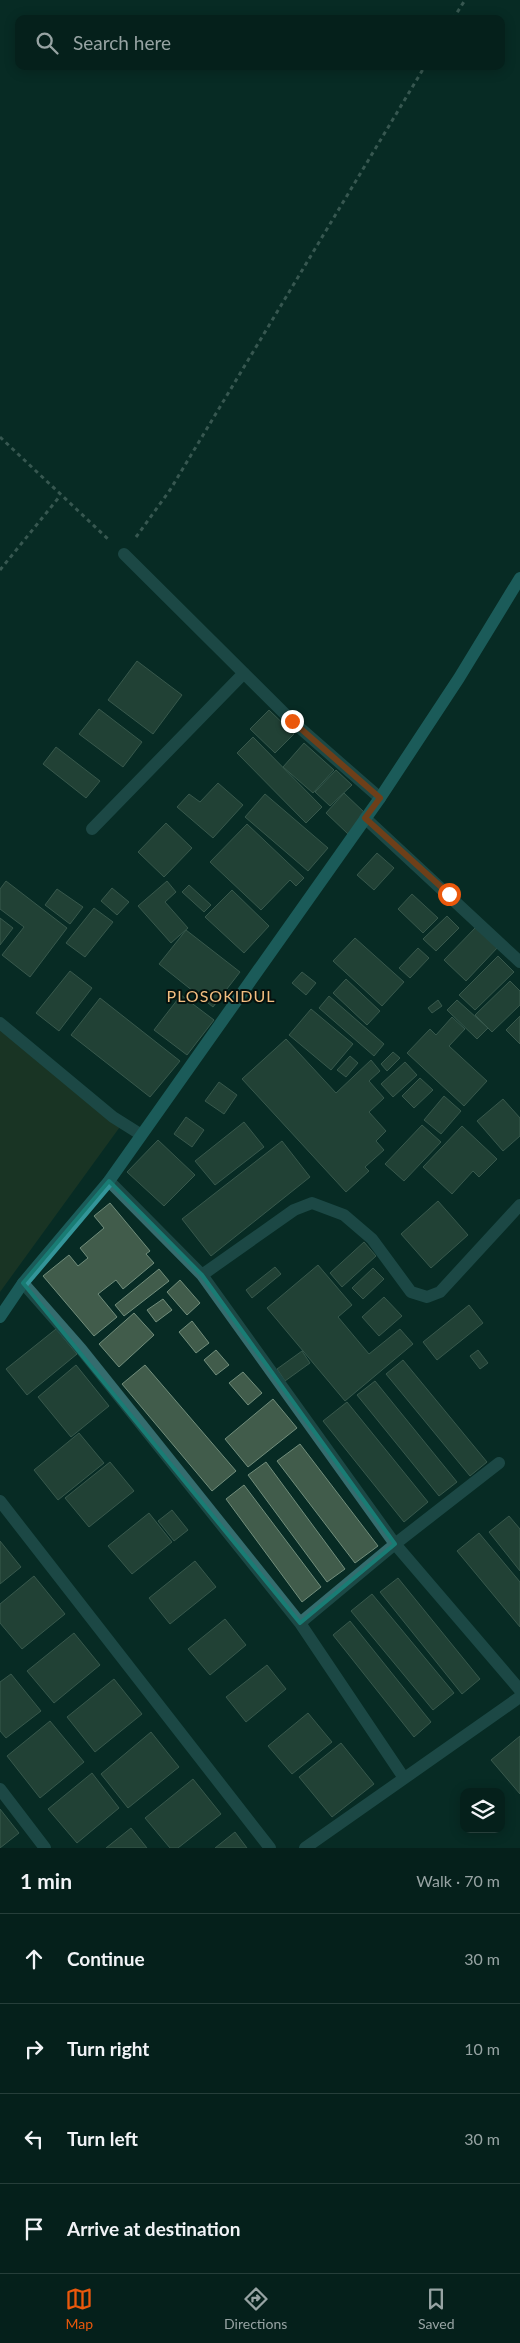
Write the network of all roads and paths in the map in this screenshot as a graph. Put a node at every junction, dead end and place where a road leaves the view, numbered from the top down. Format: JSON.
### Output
{"nodes":[{"id":1,"x":464,"y":0,"type":"edge"},
{"id":2,"x":455,"y":15,"type":"edge"},
{"id":3,"x":423,"y":70,"type":"edge"},
{"id":4,"x":0,"y":437,"type":"edge"},
{"id":5,"x":60,"y":496,"type":"junction"},
{"id":6,"x":124,"y":554,"type":"junction"},
{"id":7,"x":0,"y":570,"type":"edge"},
{"id":8,"x":520,"y":578,"type":"edge"},
{"id":9,"x":244,"y":673,"type":"junction"},
{"id":10,"x":380,"y":798,"type":"junction"},
{"id":11,"x":365,"y":818,"type":"junction"},
{"id":12,"x":92,"y":829,"type":"dead end"},
{"id":13,"x":520,"y":962,"type":"edge"},
{"id":14,"x":0,"y":1023,"type":"edge"},
{"id":15,"x":140,"y":1134,"type":"junction"},
{"id":16,"x":109,"y":1181,"type":"junction"},
{"id":17,"x":520,"y":1205,"type":"edge"},
{"id":18,"x":202,"y":1275,"type":"junction"},
{"id":19,"x":23,"y":1283,"type":"junction"},
{"id":20,"x":0,"y":1317,"type":"edge"},
{"id":21,"x":498,"y":1463,"type":"dead end"},
{"id":22,"x":0,"y":1501,"type":"edge"},
{"id":23,"x":395,"y":1544,"type":"junction"},
{"id":24,"x":300,"y":1623,"type":"junction"},
{"id":25,"x":519,"y":1698,"type":"edge"},
{"id":26,"x":404,"y":1778,"type":"junction"},
{"id":27,"x":0,"y":1789,"type":"edge"},
{"id":28,"x":45,"y":1848,"type":"edge"},
{"id":29,"x":270,"y":1848,"type":"edge"},
{"id":30,"x":305,"y":1848,"type":"edge"}],
"edges":[{"from":1,"to":2,"type":"path"},
{"from":3,"to":6,"type":"path"},
{"from":4,"to":5,"type":"path"},
{"from":5,"to":6,"type":"path"},
{"from":5,"to":7,"type":"path"},
{"from":6,"to":9,"type":"street"},
{"from":8,"to":10,"type":"main road"},
{"from":9,"to":10,"type":"street"},
{"from":9,"to":12,"type":"street"},
{"from":10,"to":11,"type":"main road"},
{"from":11,"to":13,"type":"street"},
{"from":11,"to":15,"type":"main road"},
{"from":14,"to":15,"type":"street"},
{"from":15,"to":16,"type":"main road"},
{"from":16,"to":18,"type":"street"},
{"from":16,"to":19,"type":"main road"},
{"from":17,"to":18,"type":"street"},
{"from":18,"to":23,"type":"street"},
{"from":19,"to":20,"type":"main road"},
{"from":19,"to":24,"type":"street"},
{"from":21,"to":23,"type":"street"},
{"from":22,"to":29,"type":"street"},
{"from":23,"to":24,"type":"street"},
{"from":23,"to":25,"type":"street"},
{"from":24,"to":26,"type":"street"},
{"from":25,"to":26,"type":"street"},
{"from":26,"to":30,"type":"street"},
{"from":27,"to":28,"type":"street"}]}
